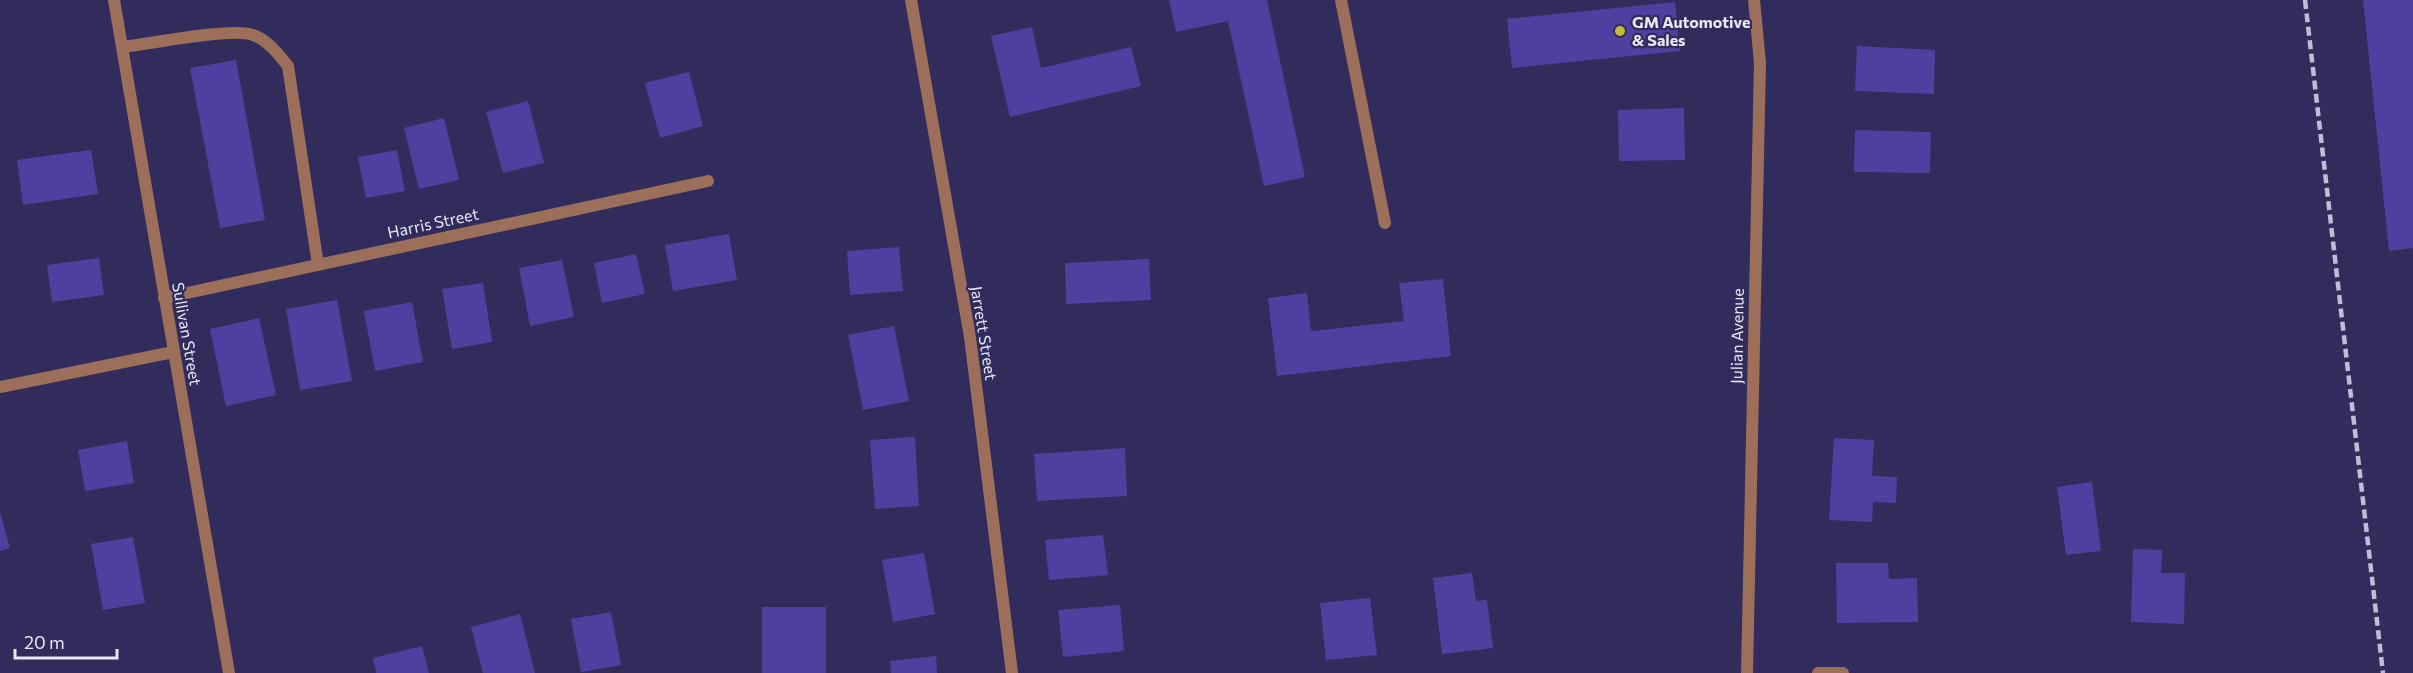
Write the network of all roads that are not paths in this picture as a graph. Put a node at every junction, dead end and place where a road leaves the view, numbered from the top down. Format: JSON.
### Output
{"nodes":[{"id":1,"x":114,"y":0,"type":"edge"},
{"id":2,"x":911,"y":0,"type":"edge"},
{"id":3,"x":1341,"y":0,"type":"edge"},
{"id":4,"x":1754,"y":0,"type":"edge"},
{"id":5,"x":122,"y":47,"type":"junction"},
{"id":6,"x":708,"y":181,"type":"dead end"},
{"id":7,"x":1385,"y":223,"type":"dead end"},
{"id":8,"x":318,"y":265,"type":"junction"},
{"id":9,"x":164,"y":298,"type":"junction"},
{"id":10,"x":173,"y":352,"type":"junction"},
{"id":11,"x":0,"y":387,"type":"edge"},
{"id":12,"x":229,"y":673,"type":"edge"},
{"id":13,"x":1012,"y":673,"type":"edge"},
{"id":14,"x":1747,"y":673,"type":"edge"},
{"id":15,"x":1818,"y":673,"type":"edge"},
{"id":16,"x":1843,"y":673,"type":"edge"}],
"edges":[{"from":1,"to":5,"type":"street","name":"Sullivan Street"},
{"from":2,"to":13,"type":"street","name":"Jarrett Street"},
{"from":3,"to":7,"type":"street"},
{"from":4,"to":14,"type":"street","name":"Julian Avenue"},
{"from":5,"to":8,"type":"street"},
{"from":5,"to":9,"type":"street","name":"Sullivan Street"},
{"from":6,"to":8,"type":"street","name":"Harris Street"},
{"from":8,"to":9,"type":"street","name":"Harris Street"},
{"from":9,"to":10,"type":"street","name":"Sullivan Street"},
{"from":10,"to":11,"type":"street"},
{"from":10,"to":12,"type":"street","name":"Sullivan Street"},
{"from":15,"to":16,"type":"street"}]}
